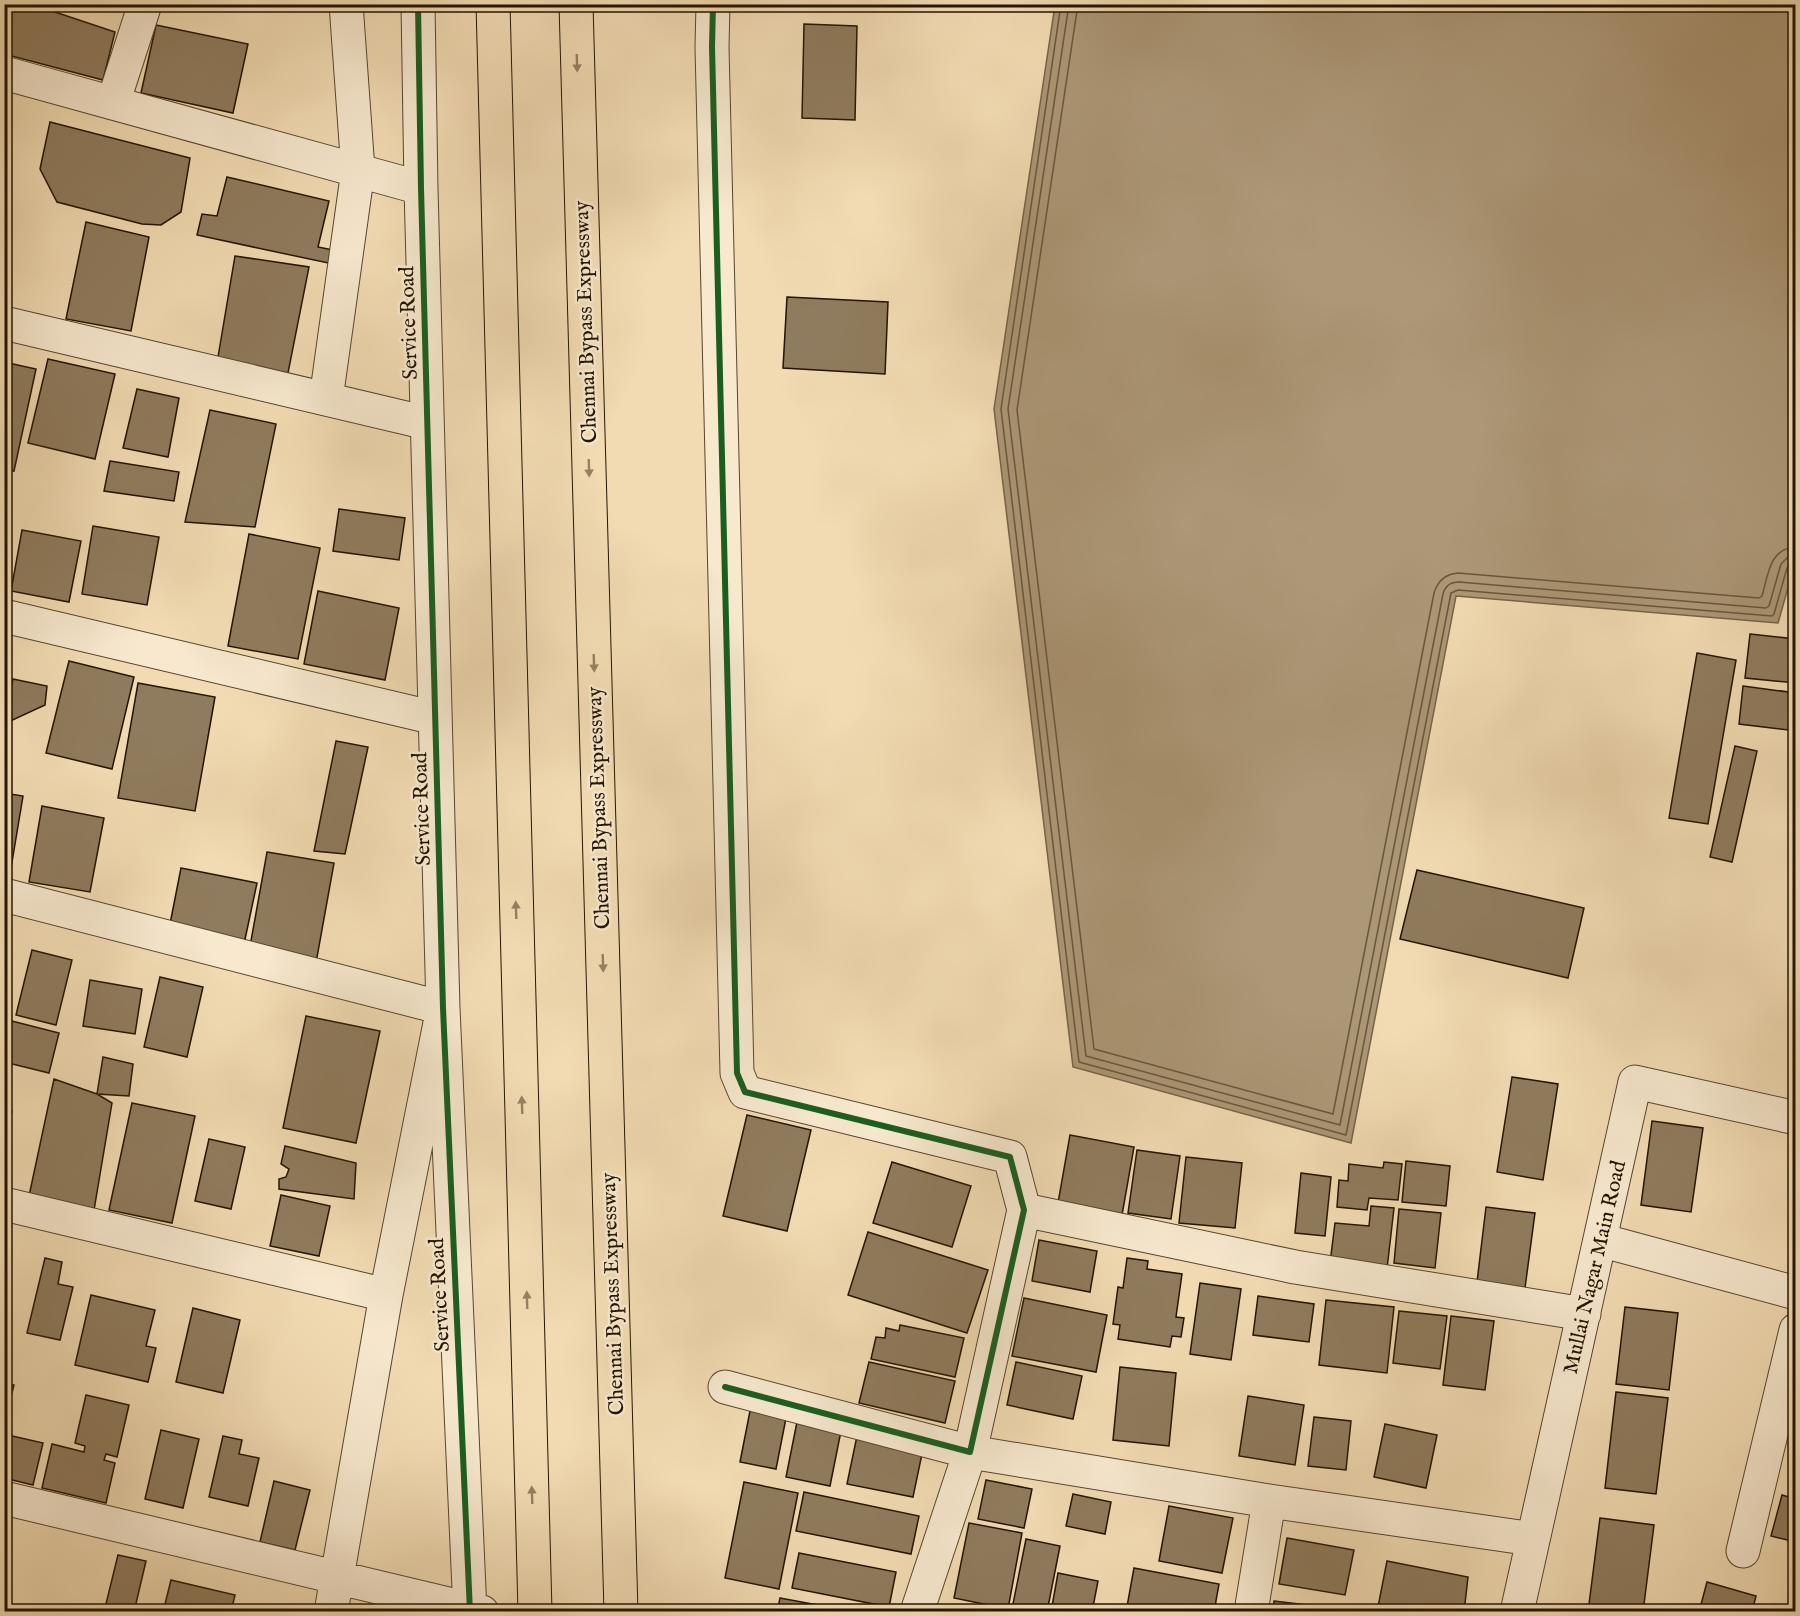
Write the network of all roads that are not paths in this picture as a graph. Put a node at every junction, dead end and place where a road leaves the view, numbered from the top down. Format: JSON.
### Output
{"nodes":[{"id":1,"x":145,"y":4,"type":"edge"},
{"id":2,"x":346,"y":4,"type":"edge"},
{"id":3,"x":418,"y":4,"type":"edge"},
{"id":4,"x":493,"y":4,"type":"edge"},
{"id":5,"x":576,"y":4,"type":"edge"},
{"id":6,"x":713,"y":4,"type":"edge"},
{"id":7,"x":4,"y":73,"type":"edge"},
{"id":8,"x":113,"y":103,"type":"junction"},
{"id":9,"x":357,"y":170,"type":"junction"},
{"id":10,"x":421,"y":188,"type":"junction"},
{"id":11,"x":4,"y":323,"type":"edge"},
{"id":12,"x":326,"y":399,"type":"junction"},
{"id":13,"x":427,"y":423,"type":"junction"},
{"id":14,"x":4,"y":615,"type":"edge"},
{"id":15,"x":435,"y":718,"type":"junction"},
{"id":16,"x":4,"y":896,"type":"edge"},
{"id":17,"x":443,"y":1008,"type":"junction"},
{"id":18,"x":1796,"y":1118,"type":"edge"},
{"id":19,"x":4,"y":1204,"type":"edge"},
{"id":20,"x":1024,"y":1210,"type":"junction"},
{"id":21,"x":1600,"y":1240,"type":"junction"},
{"id":22,"x":1796,"y":1293,"type":"edge"},
{"id":23,"x":386,"y":1295,"type":"junction"},
{"id":24,"x":1584,"y":1314,"type":"junction"},
{"id":25,"x":1796,"y":1330,"type":"edge"},
{"id":26,"x":724,"y":1387,"type":"dead end"},
{"id":27,"x":970,"y":1452,"type":"junction"},
{"id":28,"x":4,"y":1498,"type":"edge"},
{"id":29,"x":1269,"y":1501,"type":"junction"},
{"id":30,"x":1533,"y":1539,"type":"junction"},
{"id":31,"x":1743,"y":1551,"type":"dead end"},
{"id":32,"x":337,"y":1576,"type":"junction"},
{"id":33,"x":474,"y":1610,"type":"edge"},
{"id":34,"x":331,"y":1611,"type":"edge"},
{"id":35,"x":535,"y":1611,"type":"edge"},
{"id":36,"x":621,"y":1611,"type":"edge"},
{"id":37,"x":917,"y":1611,"type":"edge"},
{"id":38,"x":1251,"y":1611,"type":"edge"},
{"id":39,"x":1517,"y":1611,"type":"edge"}],
"edges":[{"from":1,"to":8,"type":"street"},
{"from":2,"to":9,"type":"street"},
{"from":3,"to":10,"type":"street","name":"Service Road"},
{"from":35,"to":4,"type":"highway","one_way":true},
{"from":5,"to":36,"type":"highway","name":"Chennai Bypass Expressway","one_way":true},
{"from":6,"to":20,"type":"street"},
{"from":7,"to":8,"type":"street"},
{"from":8,"to":9,"type":"street"},
{"from":9,"to":10,"type":"street"},
{"from":9,"to":12,"type":"street"},
{"from":10,"to":13,"type":"street","name":"Service Road"},
{"from":11,"to":12,"type":"street"},
{"from":12,"to":13,"type":"street"},
{"from":13,"to":15,"type":"street","name":"Service Road"},
{"from":14,"to":15,"type":"street"},
{"from":15,"to":17,"type":"street","name":"Service Road"},
{"from":16,"to":17,"type":"street"},
{"from":17,"to":23,"type":"street"},
{"from":17,"to":33,"type":"street","name":"Service Road"},
{"from":18,"to":21,"type":"street","name":"Mullai Nagar Main Road"},
{"from":19,"to":23,"type":"street"},
{"from":20,"to":24,"type":"street"},
{"from":20,"to":27,"type":"street"},
{"from":21,"to":22,"type":"street"},
{"from":21,"to":24,"type":"street","name":"Mullai Nagar Main Road"},
{"from":23,"to":32,"type":"street"},
{"from":24,"to":30,"type":"street","name":"Mullai Nagar Main Road"},
{"from":25,"to":31,"type":"street"},
{"from":26,"to":27,"type":"street"},
{"from":27,"to":29,"type":"street"},
{"from":27,"to":37,"type":"street"},
{"from":28,"to":32,"type":"street"},
{"from":29,"to":30,"type":"street"},
{"from":29,"to":38,"type":"street"},
{"from":30,"to":39,"type":"street","name":"Mullai Nagar Main Road"},
{"from":32,"to":33,"type":"street"},
{"from":32,"to":34,"type":"street"}]}
